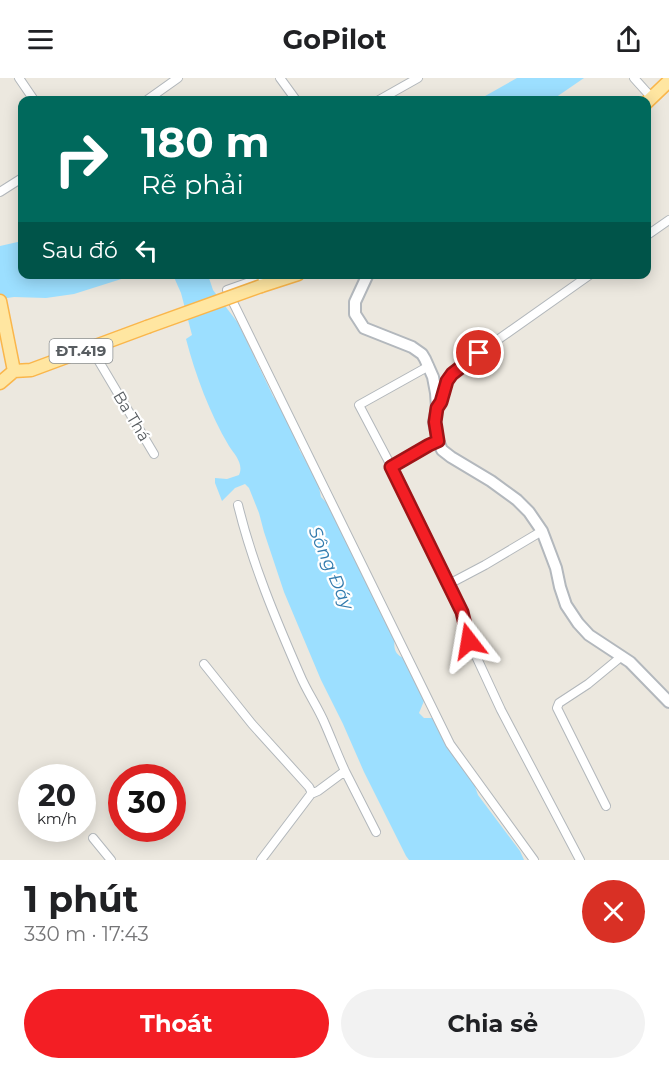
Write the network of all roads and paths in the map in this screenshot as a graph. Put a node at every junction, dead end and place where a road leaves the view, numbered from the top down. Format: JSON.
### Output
{"nodes":[{"id":1,"x":19,"y":78,"type":"edge"},
{"id":2,"x":178,"y":78,"type":"edge"},
{"id":3,"x":280,"y":78,"type":"edge"},
{"id":4,"x":418,"y":78,"type":"edge"},
{"id":5,"x":634,"y":78,"type":"edge"},
{"id":6,"x":669,"y":81,"type":"edge"},
{"id":7,"x":31,"y":96,"type":"edge"},
{"id":8,"x":153,"y":96,"type":"edge"},
{"id":9,"x":293,"y":96,"type":"edge"},
{"id":10,"x":387,"y":96,"type":"edge"},
{"id":11,"x":646,"y":96,"type":"edge"},
{"id":12,"x":651,"y":98,"type":"edge"},
{"id":13,"x":18,"y":181,"type":"edge"},
{"id":14,"x":0,"y":192,"type":"edge"},
{"id":15,"x":669,"y":220,"type":"edge"},
{"id":16,"x":651,"y":233,"type":"edge"},
{"id":17,"x":258,"y":279,"type":"edge"},
{"id":18,"x":281,"y":279,"type":"edge"},
{"id":19,"x":366,"y":279,"type":"edge"},
{"id":20,"x":584,"y":279,"type":"edge"},
{"id":21,"x":0,"y":301,"type":"edge"},
{"id":22,"x":92,"y":348,"type":"junction"},
{"id":23,"x":429,"y":366,"type":"junction"},
{"id":24,"x":15,"y":370,"type":"junction"},
{"id":25,"x":0,"y":383,"type":"edge"},
{"id":26,"x":437,"y":408,"type":"junction"},
{"id":27,"x":438,"y":441,"type":"junction"},
{"id":28,"x":154,"y":454,"type":"dead end"},
{"id":29,"x":391,"y":467,"type":"junction"},
{"id":30,"x":238,"y":505,"type":"dead end"},
{"id":31,"x":542,"y":531,"type":"junction"},
{"id":32,"x":449,"y":584,"type":"junction"},
{"id":33,"x":622,"y":656,"type":"junction"},
{"id":34,"x":204,"y":664,"type":"dead end"},
{"id":35,"x":652,"y":685,"type":"junction"},
{"id":36,"x":669,"y":696,"type":"edge"},
{"id":37,"x":669,"y":702,"type":"edge"},
{"id":38,"x":345,"y":771,"type":"junction"},
{"id":39,"x":308,"y":797,"type":"junction"},
{"id":40,"x":606,"y":806,"type":"dead end"},
{"id":41,"x":376,"y":832,"type":"dead end"},
{"id":42,"x":96,"y":842,"type":"edge"},
{"id":43,"x":111,"y":860,"type":"edge"},
{"id":44,"x":261,"y":860,"type":"edge"},
{"id":45,"x":534,"y":860,"type":"edge"},
{"id":46,"x":580,"y":860,"type":"edge"}],
"edges":[{"from":1,"to":7,"type":"street"},
{"from":2,"to":8,"type":"street"},
{"from":3,"to":9,"type":"street"},
{"from":4,"to":10,"type":"street"},
{"from":5,"to":11,"type":"street"},
{"from":6,"to":12,"type":"main road"},
{"from":13,"to":14,"type":"street"},
{"from":15,"to":16,"type":"street"},
{"from":17,"to":45,"type":"street"},
{"from":18,"to":22,"type":"main road","number":"ĐT.419","bridge":true},
{"from":19,"to":23,"type":"street"},
{"from":20,"to":26,"type":"street"},
{"from":21,"to":24,"type":"main road"},
{"from":22,"to":24,"type":"main road","number":"ĐT.419"},
{"from":22,"to":28,"type":"street","name":"Ba Thá"},
{"from":23,"to":26,"type":"street"},
{"from":23,"to":29,"type":"street"},
{"from":24,"to":25,"type":"main road"},
{"from":26,"to":27,"type":"street"},
{"from":27,"to":29,"type":"street"},
{"from":27,"to":31,"type":"street"},
{"from":29,"to":32,"type":"street"},
{"from":30,"to":38,"type":"street"},
{"from":31,"to":32,"type":"street"},
{"from":31,"to":33,"type":"street"},
{"from":32,"to":46,"type":"street"},
{"from":33,"to":35,"type":"street"},
{"from":33,"to":40,"type":"street"},
{"from":34,"to":39,"type":"street"},
{"from":35,"to":36,"type":"street"},
{"from":35,"to":37,"type":"street"},
{"from":38,"to":39,"type":"street"},
{"from":38,"to":41,"type":"street"},
{"from":39,"to":44,"type":"street"},
{"from":42,"to":43,"type":"street"}]}
